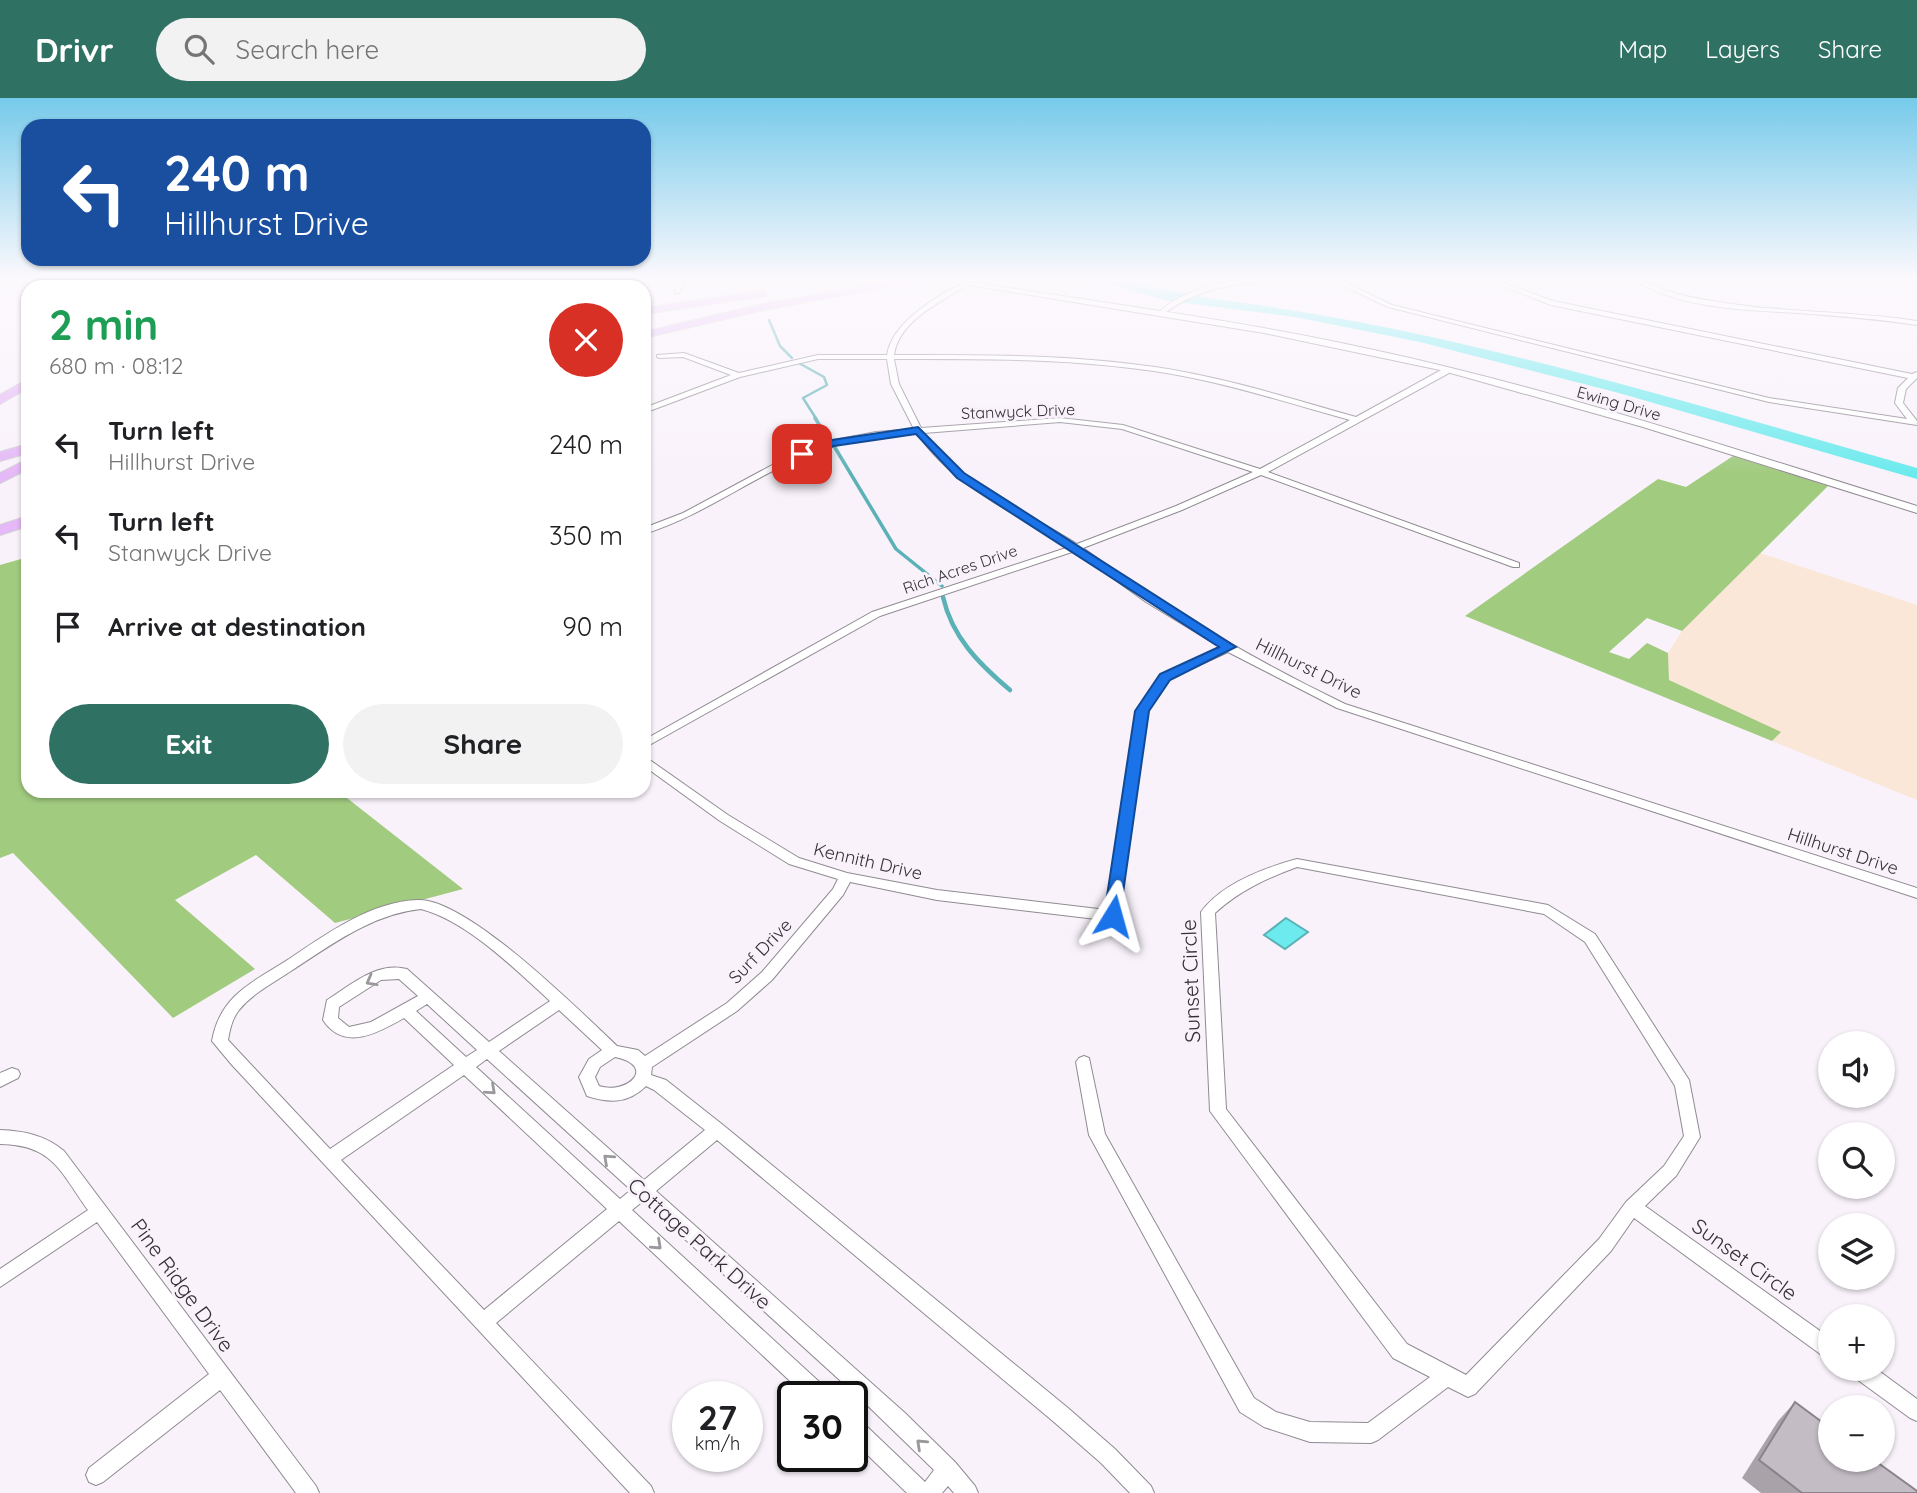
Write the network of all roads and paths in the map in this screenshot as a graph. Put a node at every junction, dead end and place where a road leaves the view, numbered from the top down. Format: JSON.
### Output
{"nodes":[{"id":1,"x":894,"y":344,"type":"edge"},
{"id":2,"x":1330,"y":344,"type":"edge"},
{"id":3,"x":1543,"y":344,"type":"edge"},
{"id":4,"x":1759,"y":344,"type":"edge"},
{"id":5,"x":659,"y":356,"type":"dead end"},
{"id":6,"x":889,"y":358,"type":"junction"},
{"id":7,"x":1446,"y":371,"type":"junction"},
{"id":8,"x":738,"y":375,"type":"junction"},
{"id":9,"x":1915,"y":375,"type":"edge"},
{"id":10,"x":21,"y":387,"type":"edge"},
{"id":11,"x":0,"y":400,"type":"edge"},
{"id":12,"x":651,"y":408,"type":"edge"},
{"id":13,"x":1358,"y":420,"type":"junction"},
{"id":14,"x":1915,"y":423,"type":"edge"},
{"id":15,"x":918,"y":430,"type":"junction"},
{"id":16,"x":21,"y":450,"type":"edge"},
{"id":17,"x":0,"y":457,"type":"edge"},
{"id":18,"x":21,"y":467,"type":"edge"},
{"id":19,"x":1261,"y":472,"type":"junction"},
{"id":20,"x":0,"y":479,"type":"edge"},
{"id":21,"x":1917,"y":510,"type":"edge"},
{"id":22,"x":21,"y":524,"type":"edge"},
{"id":23,"x":651,"y":528,"type":"edge"},
{"id":24,"x":0,"y":530,"type":"edge"},
{"id":25,"x":1076,"y":548,"type":"junction"},
{"id":26,"x":1516,"y":565,"type":"dead end"},
{"id":27,"x":1229,"y":647,"type":"junction"},
{"id":28,"x":651,"y":741,"type":"edge"},
{"id":29,"x":651,"y":765,"type":"edge"},
{"id":30,"x":846,"y":877,"type":"junction"},
{"id":31,"x":1917,"y":893,"type":"edge"},
{"id":32,"x":428,"y":997,"type":"junction"},
{"id":33,"x":559,"y":1002,"type":"junction"},
{"id":34,"x":405,"y":1010,"type":"junction"},
{"id":35,"x":688,"y":1038,"type":"joint"},
{"id":36,"x":488,"y":1050,"type":"junction"},
{"id":37,"x":612,"y":1051,"type":"junction"},
{"id":38,"x":1084,"y":1062,"type":"dead end"},
{"id":39,"x":464,"y":1066,"type":"junction"},
{"id":40,"x":644,"y":1071,"type":"junction"},
{"id":41,"x":717,"y":1129,"type":"junction"},
{"id":42,"x":0,"y":1137,"type":"edge"},
{"id":43,"x":330,"y":1158,"type":"junction"},
{"id":44,"x":643,"y":1191,"type":"junction"},
{"id":45,"x":1632,"y":1207,"type":"junction"},
{"id":46,"x":621,"y":1210,"type":"junction"},
{"id":47,"x":100,"y":1211,"type":"junction"},
{"id":48,"x":0,"y":1279,"type":"edge"},
{"id":49,"x":482,"y":1323,"type":"junction"},
{"id":50,"x":1818,"y":1340,"type":"edge"},
{"id":51,"x":222,"y":1376,"type":"junction"},
{"id":52,"x":1447,"y":1376,"type":"junction"},
{"id":53,"x":804,"y":1381,"type":"edge"},
{"id":54,"x":1876,"y":1381,"type":"edge"},
{"id":55,"x":1917,"y":1411,"type":"edge"},
{"id":56,"x":868,"y":1441,"type":"edge"},
{"id":57,"x":948,"y":1469,"type":"junction"},
{"id":58,"x":96,"y":1475,"type":"dead end"},
{"id":59,"x":309,"y":1493,"type":"edge"},
{"id":60,"x":644,"y":1493,"type":"edge"},
{"id":61,"x":922,"y":1493,"type":"edge"},
{"id":62,"x":929,"y":1493,"type":"edge"},
{"id":63,"x":968,"y":1493,"type":"edge"},
{"id":64,"x":1144,"y":1493,"type":"edge"}],
"edges":[{"from":1,"to":6,"type":"street"},
{"from":2,"to":7,"type":"main road","name":"Ewing Drive"},
{"from":3,"to":14,"type":"street"},
{"from":4,"to":9,"type":"street"},
{"from":5,"to":8,"type":"street"},
{"from":6,"to":8,"type":"street"},
{"from":6,"to":13,"type":"street"},
{"from":6,"to":15,"type":"street","name":"Hillhurst Drive"},
{"from":7,"to":13,"type":"street","name":"Rich Acres Drive"},
{"from":7,"to":21,"type":"main road","name":"Ewing Drive"},
{"from":8,"to":12,"type":"street"},
{"from":9,"to":14,"type":"street"},
{"from":10,"to":11,"type":"highway"},
{"from":13,"to":19,"type":"street","name":"Rich Acres Drive"},
{"from":15,"to":19,"type":"street","name":"Stanwyck Drive"},
{"from":15,"to":23,"type":"street","name":"Stanwyck Drive"},
{"from":15,"to":25,"type":"street","name":"Hillhurst Drive"},
{"from":16,"to":17,"type":"highway"},
{"from":18,"to":20,"type":"highway"},
{"from":19,"to":25,"type":"street","name":"Rich Acres Drive"},
{"from":19,"to":26,"type":"street","name":"Stanwyck Drive"},
{"from":22,"to":24,"type":"highway"},
{"from":25,"to":27,"type":"street","name":"Hillhurst Drive"},
{"from":25,"to":28,"type":"street","name":"Rich Acres Drive"},
{"from":27,"to":30,"type":"street","name":"Kennith Drive"},
{"from":27,"to":31,"type":"street","name":"Hillhurst Drive"},
{"from":29,"to":30,"type":"street","name":"Kennith Drive"},
{"from":30,"to":35,"type":"street","name":"Surf Drive"},
{"from":32,"to":34,"type":"street","name":"Cottage Park Drive"},
{"from":32,"to":34,"type":"street","name":"Cottage Park Drive","one_way":true},
{"from":32,"to":36,"type":"street","name":"Cottage Park Drive"},
{"from":33,"to":36,"type":"street"},
{"from":33,"to":37,"type":"street"},
{"from":33,"to":43,"type":"street"},
{"from":34,"to":39,"type":"street","name":"Cottage Park Drive"},
{"from":35,"to":40,"type":"street"},
{"from":36,"to":39,"type":"street"},
{"from":44,"to":36,"type":"street","name":"Cottage Park Drive","one_way":true},
{"from":37,"to":40,"type":"street"},
{"from":37,"to":40,"type":"street"},
{"from":38,"to":52,"type":"street"},
{"from":39,"to":43,"type":"street"},
{"from":39,"to":46,"type":"street","name":"Cottage Park Drive","one_way":true},
{"from":40,"to":41,"type":"street"},
{"from":41,"to":44,"type":"street"},
{"from":41,"to":64,"type":"street"},
{"from":42,"to":47,"type":"street","name":"Pine Ridge Drive"},
{"from":43,"to":49,"type":"street"},
{"from":44,"to":46,"type":"street"},
{"from":57,"to":44,"type":"street","name":"Cottage Park Drive","one_way":true},
{"from":45,"to":50,"type":"street","name":"Sunset Circle"},
{"from":45,"to":52,"type":"street","name":"Sunset Circle"},
{"from":45,"to":52,"type":"street","name":"Sunset Circle"},
{"from":46,"to":49,"type":"street"},
{"from":46,"to":53,"type":"street","name":"Cottage Park Drive","one_way":true},
{"from":47,"to":48,"type":"street"},
{"from":47,"to":51,"type":"street","name":"Pine Ridge Drive"},
{"from":49,"to":60,"type":"street"},
{"from":51,"to":58,"type":"street"},
{"from":51,"to":59,"type":"street","name":"Pine Ridge Drive"},
{"from":54,"to":55,"type":"street"},
{"from":56,"to":61,"type":"street"},
{"from":57,"to":62,"type":"street"},
{"from":57,"to":63,"type":"street","name":"Cottage Park Drive"}]}
